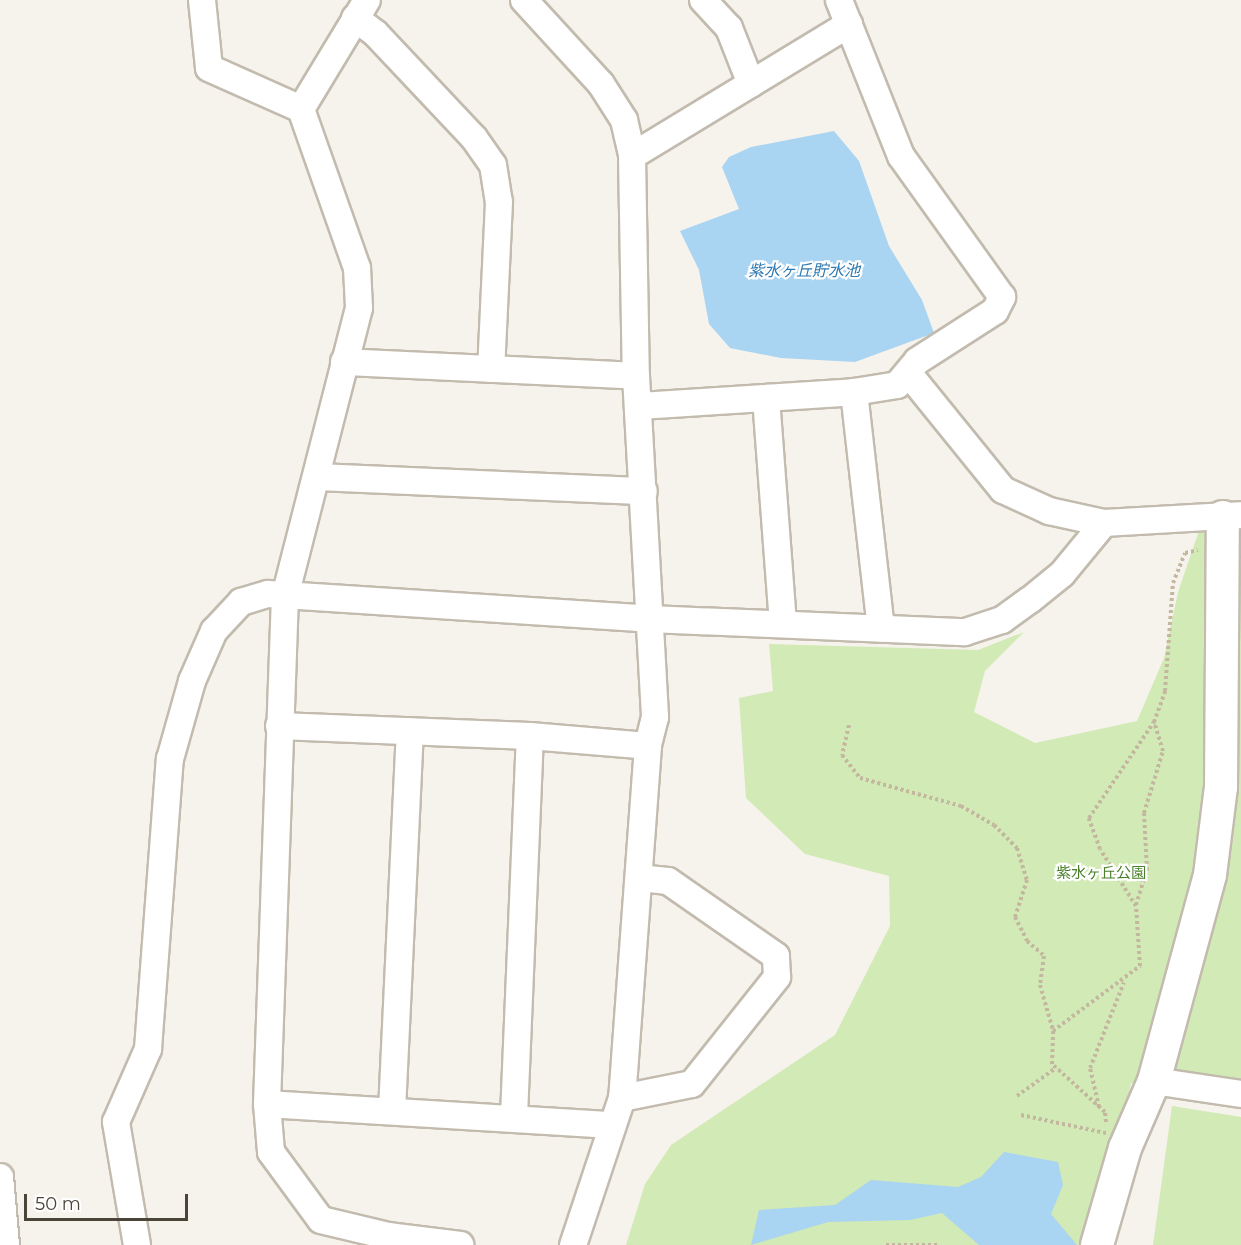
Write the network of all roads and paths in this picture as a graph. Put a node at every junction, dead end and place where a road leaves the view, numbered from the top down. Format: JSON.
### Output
{"nodes":[{"id":1,"x":202,"y":0,"type":"edge"},
{"id":2,"x":525,"y":0,"type":"edge"},
{"id":3,"x":703,"y":0,"type":"edge"},
{"id":4,"x":839,"y":0,"type":"edge"},
{"id":5,"x":361,"y":9,"type":"edge"},
{"id":6,"x":849,"y":24,"type":"junction"},
{"id":7,"x":751,"y":84,"type":"junction"},
{"id":8,"x":302,"y":109,"type":"junction"},
{"id":9,"x":632,"y":156,"type":"junction"},
{"id":10,"x":345,"y":362,"type":"junction"},
{"id":11,"x":491,"y":369,"type":"junction"},
{"id":12,"x":909,"y":374,"type":"junction"},
{"id":13,"x":636,"y":375,"type":"junction"},
{"id":14,"x":854,"y":392,"type":"junction"},
{"id":15,"x":766,"y":398,"type":"junction"},
{"id":16,"x":640,"y":406,"type":"junction"},
{"id":17,"x":319,"y":477,"type":"junction"},
{"id":18,"x":644,"y":491,"type":"junction"},
{"id":19,"x":1104,"y":523,"type":"junction"},
{"id":20,"x":1228,"y":526,"type":"edge"},
{"id":21,"x":285,"y":596,"type":"junction"},
{"id":22,"x":650,"y":619,"type":"junction"},
{"id":23,"x":783,"y":623,"type":"junction"},
{"id":24,"x":881,"y":628,"type":"junction"},
{"id":25,"x":1154,"y":722,"type":"junction"},
{"id":26,"x":849,"y":725,"type":"dead end"},
{"id":27,"x":279,"y":726,"type":"junction"},
{"id":28,"x":410,"y":731,"type":"junction"},
{"id":29,"x":530,"y":736,"type":"junction"},
{"id":30,"x":648,"y":746,"type":"junction"},
{"id":31,"x":640,"y":878,"type":"junction"},
{"id":32,"x":1136,"y":906,"type":"junction"},
{"id":33,"x":1124,"y":980,"type":"junction"},
{"id":34,"x":1053,"y":1031,"type":"junction"},
{"id":35,"x":1056,"y":1068,"type":"junction"},
{"id":36,"x":1155,"y":1081,"type":"junction"},
{"id":37,"x":1241,"y":1094,"type":"edge"},
{"id":38,"x":1017,"y":1096,"type":"dead end"},
{"id":39,"x":622,"y":1098,"type":"junction"},
{"id":40,"x":267,"y":1104,"type":"junction"},
{"id":41,"x":1099,"y":1107,"type":"junction"},
{"id":42,"x":392,"y":1111,"type":"junction"},
{"id":43,"x":1021,"y":1114,"type":"dead end"},
{"id":44,"x":514,"y":1116,"type":"junction"},
{"id":45,"x":611,"y":1125,"type":"junction"},
{"id":46,"x":1116,"y":1141,"type":"junction"},
{"id":47,"x":0,"y":1177,"type":"edge"},
{"id":48,"x":6,"y":1245,"type":"edge"},
{"id":49,"x":137,"y":1245,"type":"edge"},
{"id":50,"x":460,"y":1245,"type":"edge"},
{"id":51,"x":573,"y":1245,"type":"edge"},
{"id":52,"x":886,"y":1245,"type":"edge"},
{"id":53,"x":940,"y":1245,"type":"edge"},
{"id":54,"x":1097,"y":1245,"type":"edge"}],
"edges":[{"from":1,"to":8,"type":"street"},
{"from":2,"to":9,"type":"street"},
{"from":3,"to":7,"type":"street"},
{"from":4,"to":6,"type":"street"},
{"from":5,"to":8,"type":"street"},
{"from":5,"to":11,"type":"street"},
{"from":6,"to":7,"type":"street"},
{"from":6,"to":12,"type":"street"},
{"from":7,"to":9,"type":"street"},
{"from":8,"to":10,"type":"street"},
{"from":9,"to":13,"type":"street"},
{"from":10,"to":11,"type":"street"},
{"from":10,"to":17,"type":"street"},
{"from":11,"to":13,"type":"street"},
{"from":12,"to":14,"type":"street"},
{"from":12,"to":19,"type":"street"},
{"from":13,"to":16,"type":"street"},
{"from":14,"to":15,"type":"street"},
{"from":14,"to":24,"type":"street"},
{"from":15,"to":16,"type":"street"},
{"from":15,"to":23,"type":"street"},
{"from":16,"to":18,"type":"street"},
{"from":17,"to":18,"type":"street"},
{"from":17,"to":21,"type":"street"},
{"from":18,"to":22,"type":"street"},
{"from":19,"to":20,"type":"street"},
{"from":19,"to":24,"type":"street"},
{"from":20,"to":25,"type":"path"},
{"from":20,"to":36,"type":"street"},
{"from":21,"to":22,"type":"street"},
{"from":21,"to":27,"type":"street"},
{"from":21,"to":49,"type":"street"},
{"from":22,"to":23,"type":"street"},
{"from":22,"to":30,"type":"street"},
{"from":23,"to":24,"type":"street"},
{"from":25,"to":32,"type":"path"},
{"from":25,"to":32,"type":"path"},
{"from":26,"to":34,"type":"path"},
{"from":27,"to":28,"type":"street"},
{"from":27,"to":40,"type":"street"},
{"from":28,"to":29,"type":"street"},
{"from":28,"to":42,"type":"street"},
{"from":29,"to":30,"type":"street"},
{"from":29,"to":44,"type":"street"},
{"from":30,"to":31,"type":"street"},
{"from":31,"to":39,"type":"street"},
{"from":31,"to":39,"type":"street"},
{"from":32,"to":33,"type":"path"},
{"from":33,"to":34,"type":"path"},
{"from":33,"to":41,"type":"path"},
{"from":34,"to":35,"type":"path"},
{"from":35,"to":38,"type":"path"},
{"from":35,"to":41,"type":"path"},
{"from":36,"to":37,"type":"street"},
{"from":36,"to":46,"type":"street"},
{"from":39,"to":45,"type":"street"},
{"from":40,"to":42,"type":"street"},
{"from":40,"to":50,"type":"street"},
{"from":41,"to":46,"type":"path"},
{"from":42,"to":44,"type":"street"},
{"from":43,"to":46,"type":"path"},
{"from":44,"to":45,"type":"street"},
{"from":45,"to":51,"type":"street"},
{"from":46,"to":54,"type":"street"},
{"from":47,"to":48,"type":"street"},
{"from":52,"to":53,"type":"path"}]}
